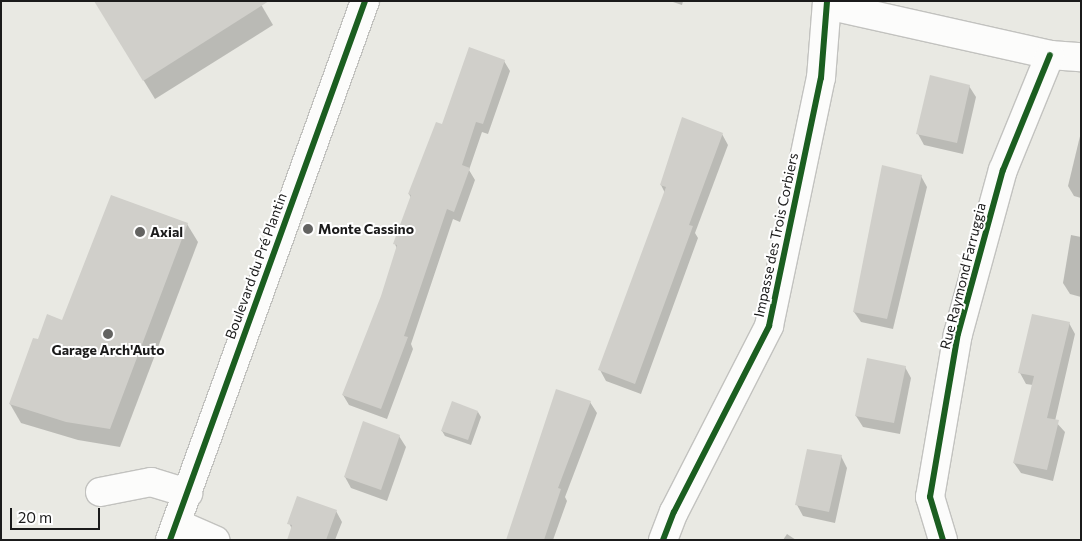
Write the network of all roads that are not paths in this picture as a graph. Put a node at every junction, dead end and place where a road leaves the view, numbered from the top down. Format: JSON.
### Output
{"nodes":[{"id":1,"x":365,"y":1,"type":"edge"},
{"id":2,"x":827,"y":3,"type":"edge"},
{"id":3,"x":1050,"y":54,"type":"junction"},
{"id":4,"x":1081,"y":57,"type":"edge"},
{"id":5,"x":100,"y":492,"type":"dead end"},
{"id":6,"x":188,"y":493,"type":"junction"},
{"id":7,"x":173,"y":531,"type":"edge"},
{"id":8,"x":215,"y":540,"type":"edge"},
{"id":9,"x":663,"y":540,"type":"edge"},
{"id":10,"x":943,"y":540,"type":"edge"}],
"edges":[{"from":1,"to":6,"type":"street","name":"Boulevard du Pré Plantin"},
{"from":2,"to":3,"type":"street"},
{"from":2,"to":9,"type":"street","name":"Impasse des Trois Corbiers"},
{"from":3,"to":4,"type":"street"},
{"from":3,"to":10,"type":"street","name":"Rue Raymond Farruggia"},
{"from":5,"to":6,"type":"street"},
{"from":6,"to":7,"type":"street","name":"Boulevard du Pré Plantin"},
{"from":7,"to":8,"type":"street"}]}
